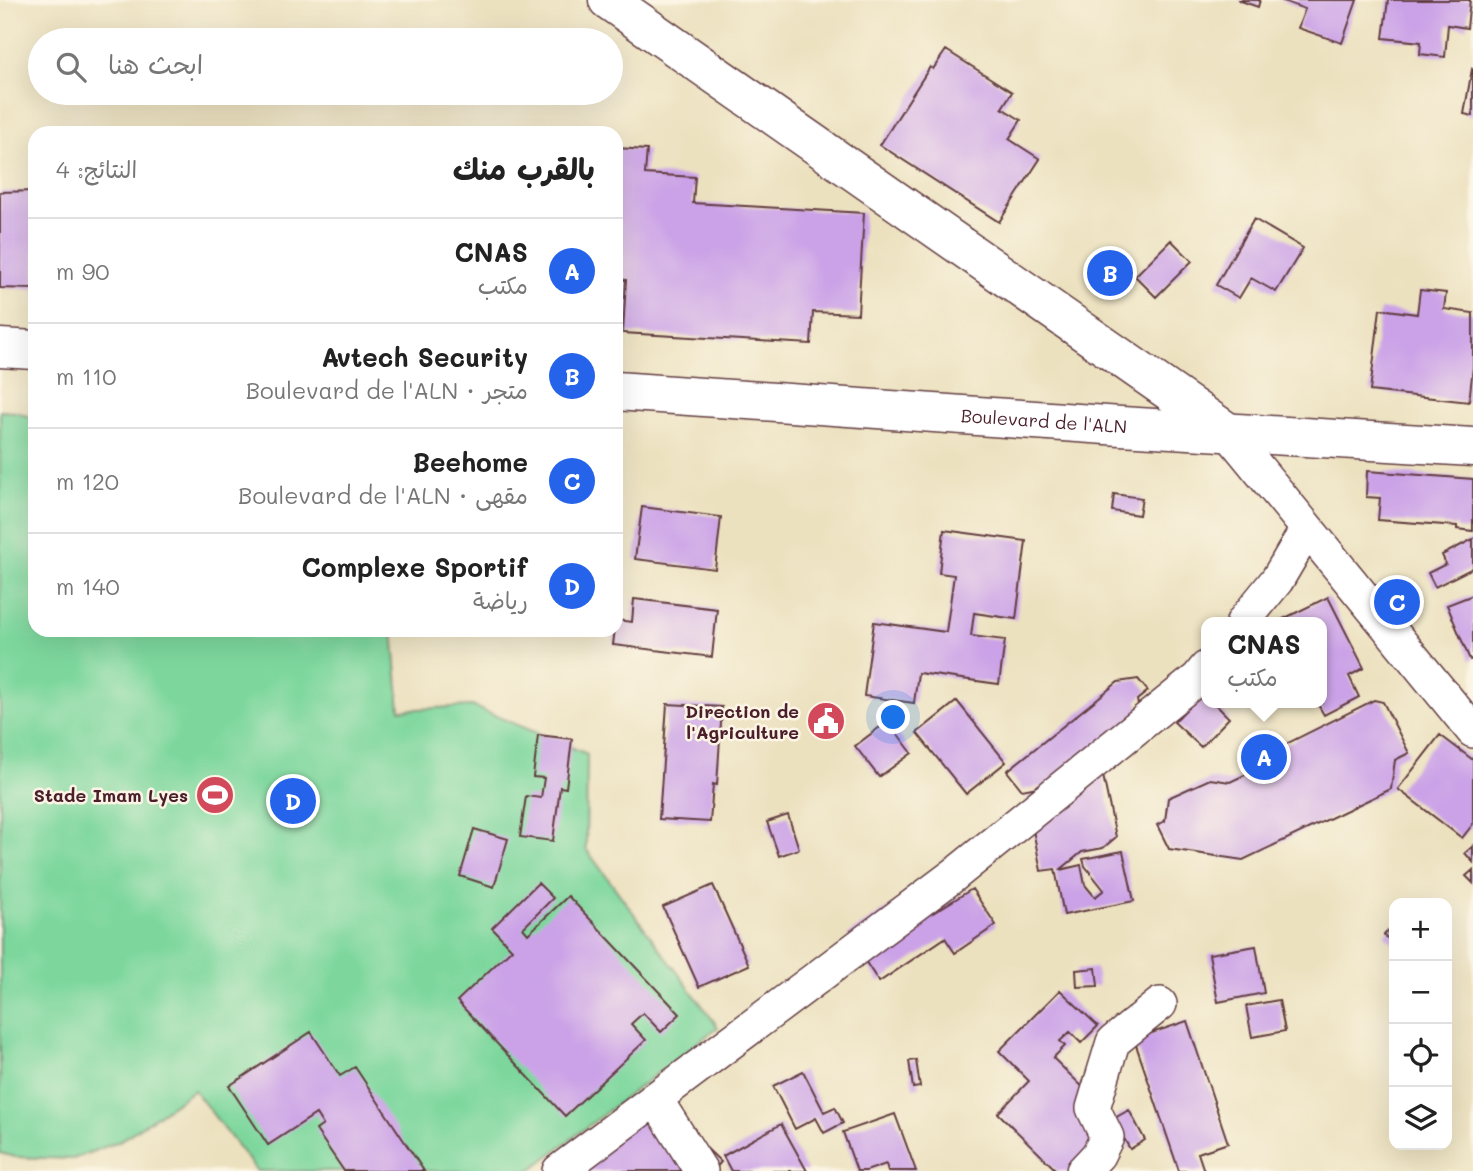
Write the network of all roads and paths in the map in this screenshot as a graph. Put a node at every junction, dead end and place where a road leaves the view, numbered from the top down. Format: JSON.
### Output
{"nodes":[{"id":1,"x":608,"y":0,"type":"edge"},
{"id":2,"x":0,"y":348,"type":"edge"},
{"id":3,"x":28,"y":350,"type":"edge"},
{"id":4,"x":623,"y":391,"type":"edge"},
{"id":5,"x":1229,"y":433,"type":"junction"},
{"id":6,"x":1473,"y":447,"type":"edge"},
{"id":7,"x":1307,"y":529,"type":"junction"},
{"id":8,"x":1247,"y":617,"type":"edge"},
{"id":9,"x":1201,"y":674,"type":"edge"},
{"id":10,"x":1473,"y":731,"type":"edge"},
{"id":11,"x":1160,"y":1004,"type":"dead end"},
{"id":12,"x":655,"y":1098,"type":"junction"},
{"id":13,"x":559,"y":1171,"type":"edge"},
{"id":14,"x":701,"y":1171,"type":"edge"},
{"id":15,"x":1083,"y":1171,"type":"edge"}],
"edges":[{"from":1,"to":5,"type":"main road"},
{"from":2,"to":3,"type":"main road"},
{"from":4,"to":5,"type":"main road","name":"Boulevard de l'ALN"},
{"from":5,"to":6,"type":"main road","name":"Boulevard de l'ALN"},
{"from":5,"to":7,"type":"street"},
{"from":7,"to":8,"type":"street"},
{"from":7,"to":10,"type":"street"},
{"from":9,"to":12,"type":"street"},
{"from":11,"to":15,"type":"street"},
{"from":12,"to":13,"type":"street"},
{"from":12,"to":14,"type":"street"}]}
